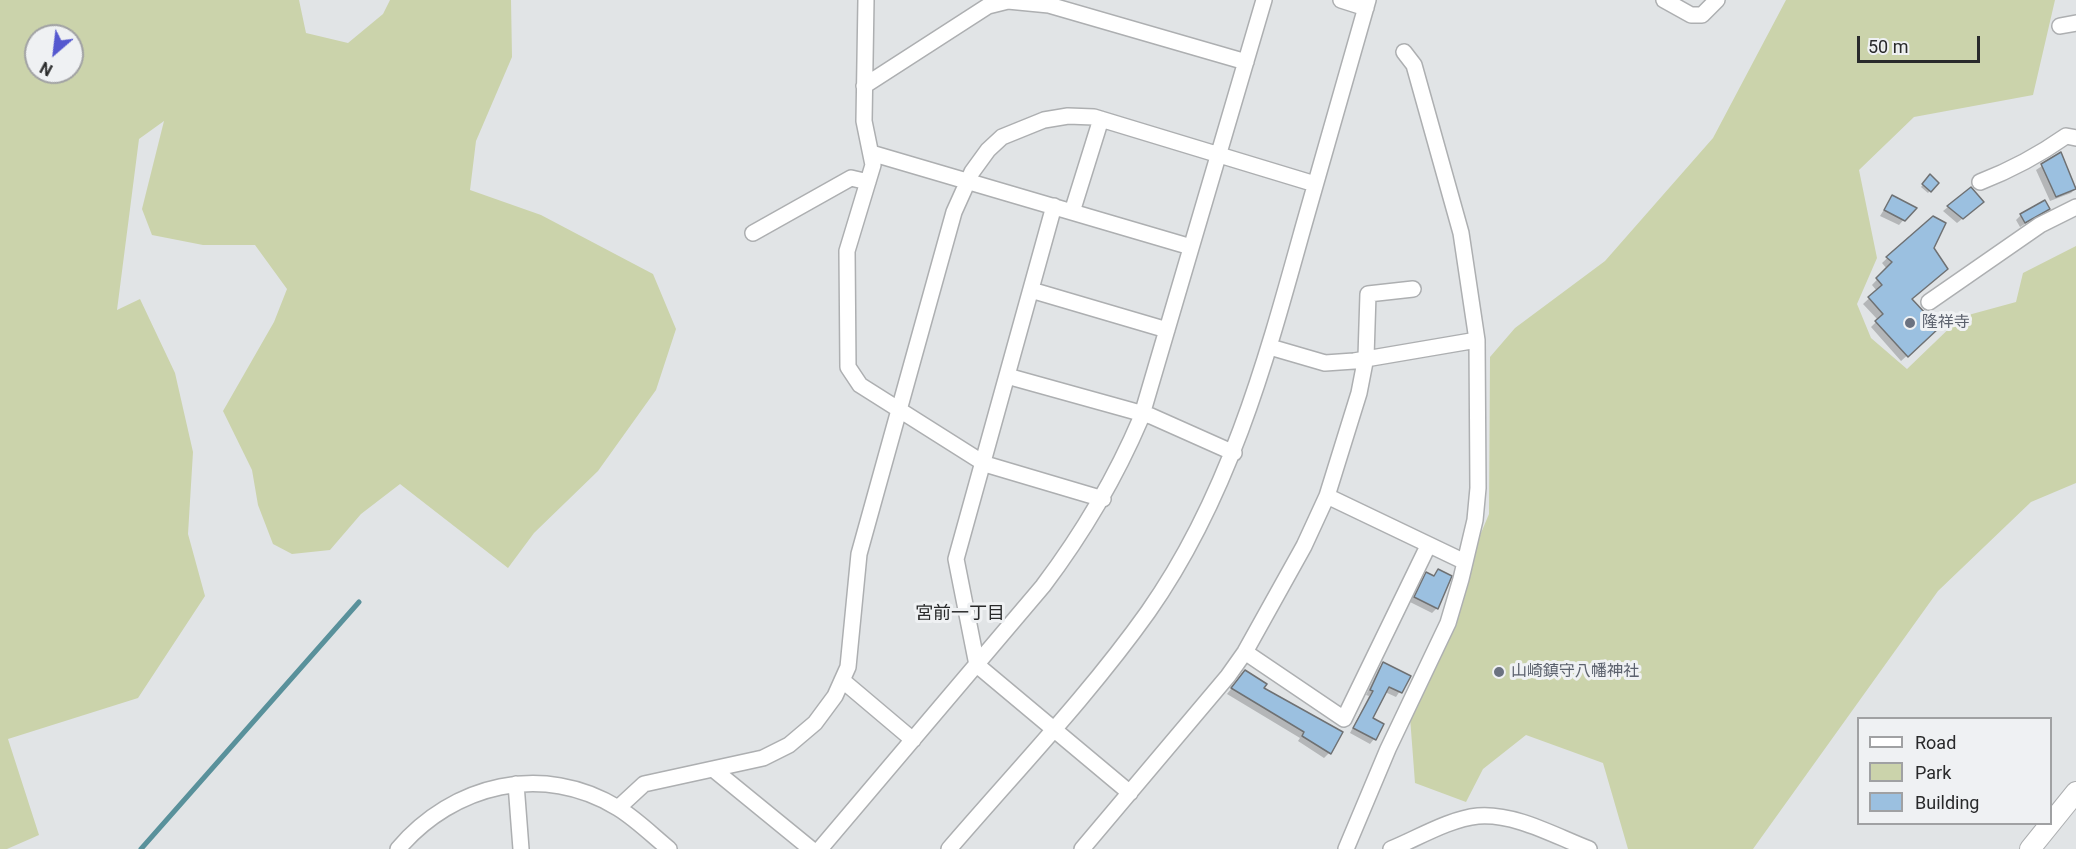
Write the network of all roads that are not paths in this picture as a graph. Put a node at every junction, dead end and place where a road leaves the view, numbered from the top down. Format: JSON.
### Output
{"nodes":[{"id":1,"x":866,"y":0,"type":"edge"},
{"id":2,"x":1264,"y":0,"type":"edge"},
{"id":3,"x":1341,"y":0,"type":"edge"},
{"id":4,"x":1664,"y":0,"type":"edge"},
{"id":5,"x":1717,"y":0,"type":"edge"},
{"id":6,"x":1039,"y":2,"type":"edge"},
{"id":7,"x":1367,"y":4,"type":"edge"},
{"id":8,"x":2076,"y":23,"type":"edge"},
{"id":9,"x":2060,"y":26,"type":"dead end"},
{"id":10,"x":1404,"y":52,"type":"dead end"},
{"id":11,"x":1245,"y":62,"type":"junction"},
{"id":12,"x":864,"y":86,"type":"junction"},
{"id":13,"x":1101,"y":119,"type":"junction"},
{"id":14,"x":2076,"y":138,"type":"edge"},
{"id":15,"x":870,"y":153,"type":"junction"},
{"id":16,"x":1218,"y":154,"type":"junction"},
{"id":17,"x":967,"y":181,"type":"junction"},
{"id":18,"x":868,"y":182,"type":"junction"},
{"id":19,"x":1980,"y":182,"type":"dead end"},
{"id":20,"x":1315,"y":184,"type":"junction"},
{"id":21,"x":1054,"y":206,"type":"junction"},
{"id":22,"x":2076,"y":207,"type":"edge"},
{"id":23,"x":1072,"y":212,"type":"junction"},
{"id":24,"x":753,"y":233,"type":"dead end"},
{"id":25,"x":1191,"y":247,"type":"junction"},
{"id":26,"x":1413,"y":289,"type":"dead end"},
{"id":27,"x":1031,"y":290,"type":"junction"},
{"id":28,"x":1929,"y":302,"type":"dead end"},
{"id":29,"x":1167,"y":330,"type":"junction"},
{"id":30,"x":1477,"y":340,"type":"junction"},
{"id":31,"x":1270,"y":347,"type":"junction"},
{"id":32,"x":1366,"y":357,"type":"junction"},
{"id":33,"x":1007,"y":376,"type":"junction"},
{"id":34,"x":899,"y":409,"type":"junction"},
{"id":35,"x":1143,"y":413,"type":"junction"},
{"id":36,"x":1234,"y":453,"type":"junction"},
{"id":37,"x":983,"y":462,"type":"junction"},
{"id":38,"x":1327,"y":496,"type":"junction"},
{"id":39,"x":1103,"y":499,"type":"junction"},
{"id":40,"x":1428,"y":546,"type":"junction"},
{"id":41,"x":1465,"y":562,"type":"junction"},
{"id":42,"x":1245,"y":652,"type":"junction"},
{"id":43,"x":976,"y":665,"type":"junction"},
{"id":44,"x":842,"y":680,"type":"junction"},
{"id":45,"x":1052,"y":729,"type":"junction"},
{"id":46,"x":913,"y":740,"type":"junction"},
{"id":47,"x":712,"y":769,"type":"junction"},
{"id":48,"x":516,"y":784,"type":"junction"},
{"id":49,"x":2076,"y":792,"type":"edge"},
{"id":50,"x":1130,"y":793,"type":"junction"},
{"id":51,"x":618,"y":808,"type":"junction"},
{"id":52,"x":2052,"y":822,"type":"edge"},
{"id":53,"x":2049,"y":825,"type":"edge"},
{"id":54,"x":398,"y":849,"type":"edge"},
{"id":55,"x":521,"y":849,"type":"edge"},
{"id":56,"x":669,"y":849,"type":"edge"},
{"id":57,"x":811,"y":849,"type":"edge"},
{"id":58,"x":820,"y":849,"type":"edge"},
{"id":59,"x":949,"y":849,"type":"edge"},
{"id":60,"x":1082,"y":849,"type":"edge"},
{"id":61,"x":1346,"y":849,"type":"edge"},
{"id":62,"x":1391,"y":849,"type":"edge"},
{"id":63,"x":1589,"y":849,"type":"edge"},
{"id":64,"x":2030,"y":849,"type":"edge"}],
"edges":[{"from":1,"to":12,"type":"street"},
{"from":2,"to":11,"type":"street"},
{"from":3,"to":7,"type":"street"},
{"from":4,"to":5,"type":"street"},
{"from":6,"to":11,"type":"street"},
{"from":6,"to":12,"type":"street"},
{"from":7,"to":20,"type":"street"},
{"from":8,"to":9,"type":"street"},
{"from":10,"to":30,"type":"street"},
{"from":11,"to":16,"type":"street"},
{"from":12,"to":15,"type":"street"},
{"from":13,"to":16,"type":"street"},
{"from":13,"to":17,"type":"street"},
{"from":13,"to":23,"type":"street"},
{"from":14,"to":19,"type":"street"},
{"from":15,"to":17,"type":"street"},
{"from":15,"to":18,"type":"street"},
{"from":16,"to":20,"type":"street"},
{"from":16,"to":25,"type":"street"},
{"from":17,"to":21,"type":"street"},
{"from":17,"to":34,"type":"street"},
{"from":18,"to":24,"type":"street"},
{"from":18,"to":34,"type":"street"},
{"from":20,"to":31,"type":"street"},
{"from":21,"to":23,"type":"street"},
{"from":21,"to":27,"type":"street"},
{"from":22,"to":28,"type":"street"},
{"from":23,"to":25,"type":"street"},
{"from":25,"to":29,"type":"street"},
{"from":26,"to":32,"type":"street"},
{"from":27,"to":29,"type":"street"},
{"from":27,"to":33,"type":"street"},
{"from":29,"to":35,"type":"street"},
{"from":30,"to":32,"type":"street"},
{"from":30,"to":41,"type":"street"},
{"from":31,"to":32,"type":"street"},
{"from":31,"to":36,"type":"street"},
{"from":32,"to":38,"type":"street"},
{"from":33,"to":35,"type":"street"},
{"from":33,"to":37,"type":"street"},
{"from":34,"to":37,"type":"street"},
{"from":34,"to":44,"type":"street"},
{"from":35,"to":36,"type":"street"},
{"from":35,"to":39,"type":"street"},
{"from":36,"to":45,"type":"street"},
{"from":37,"to":39,"type":"street"},
{"from":37,"to":43,"type":"street"},
{"from":38,"to":40,"type":"street"},
{"from":38,"to":42,"type":"street"},
{"from":39,"to":43,"type":"street"},
{"from":40,"to":41,"type":"street"},
{"from":40,"to":42,"type":"street"},
{"from":41,"to":61,"type":"street"},
{"from":42,"to":50,"type":"street"},
{"from":43,"to":45,"type":"street"},
{"from":43,"to":46,"type":"street"},
{"from":44,"to":46,"type":"street"},
{"from":44,"to":47,"type":"street"},
{"from":45,"to":50,"type":"street"},
{"from":45,"to":59,"type":"street"},
{"from":46,"to":58,"type":"street"},
{"from":47,"to":51,"type":"street"},
{"from":47,"to":57,"type":"street"},
{"from":48,"to":51,"type":"street"},
{"from":48,"to":54,"type":"street"},
{"from":48,"to":55,"type":"street"},
{"from":49,"to":52,"type":"main road"},
{"from":50,"to":60,"type":"street"},
{"from":51,"to":56,"type":"street"},
{"from":53,"to":64,"type":"main road"},
{"from":62,"to":63,"type":"street"}]}
